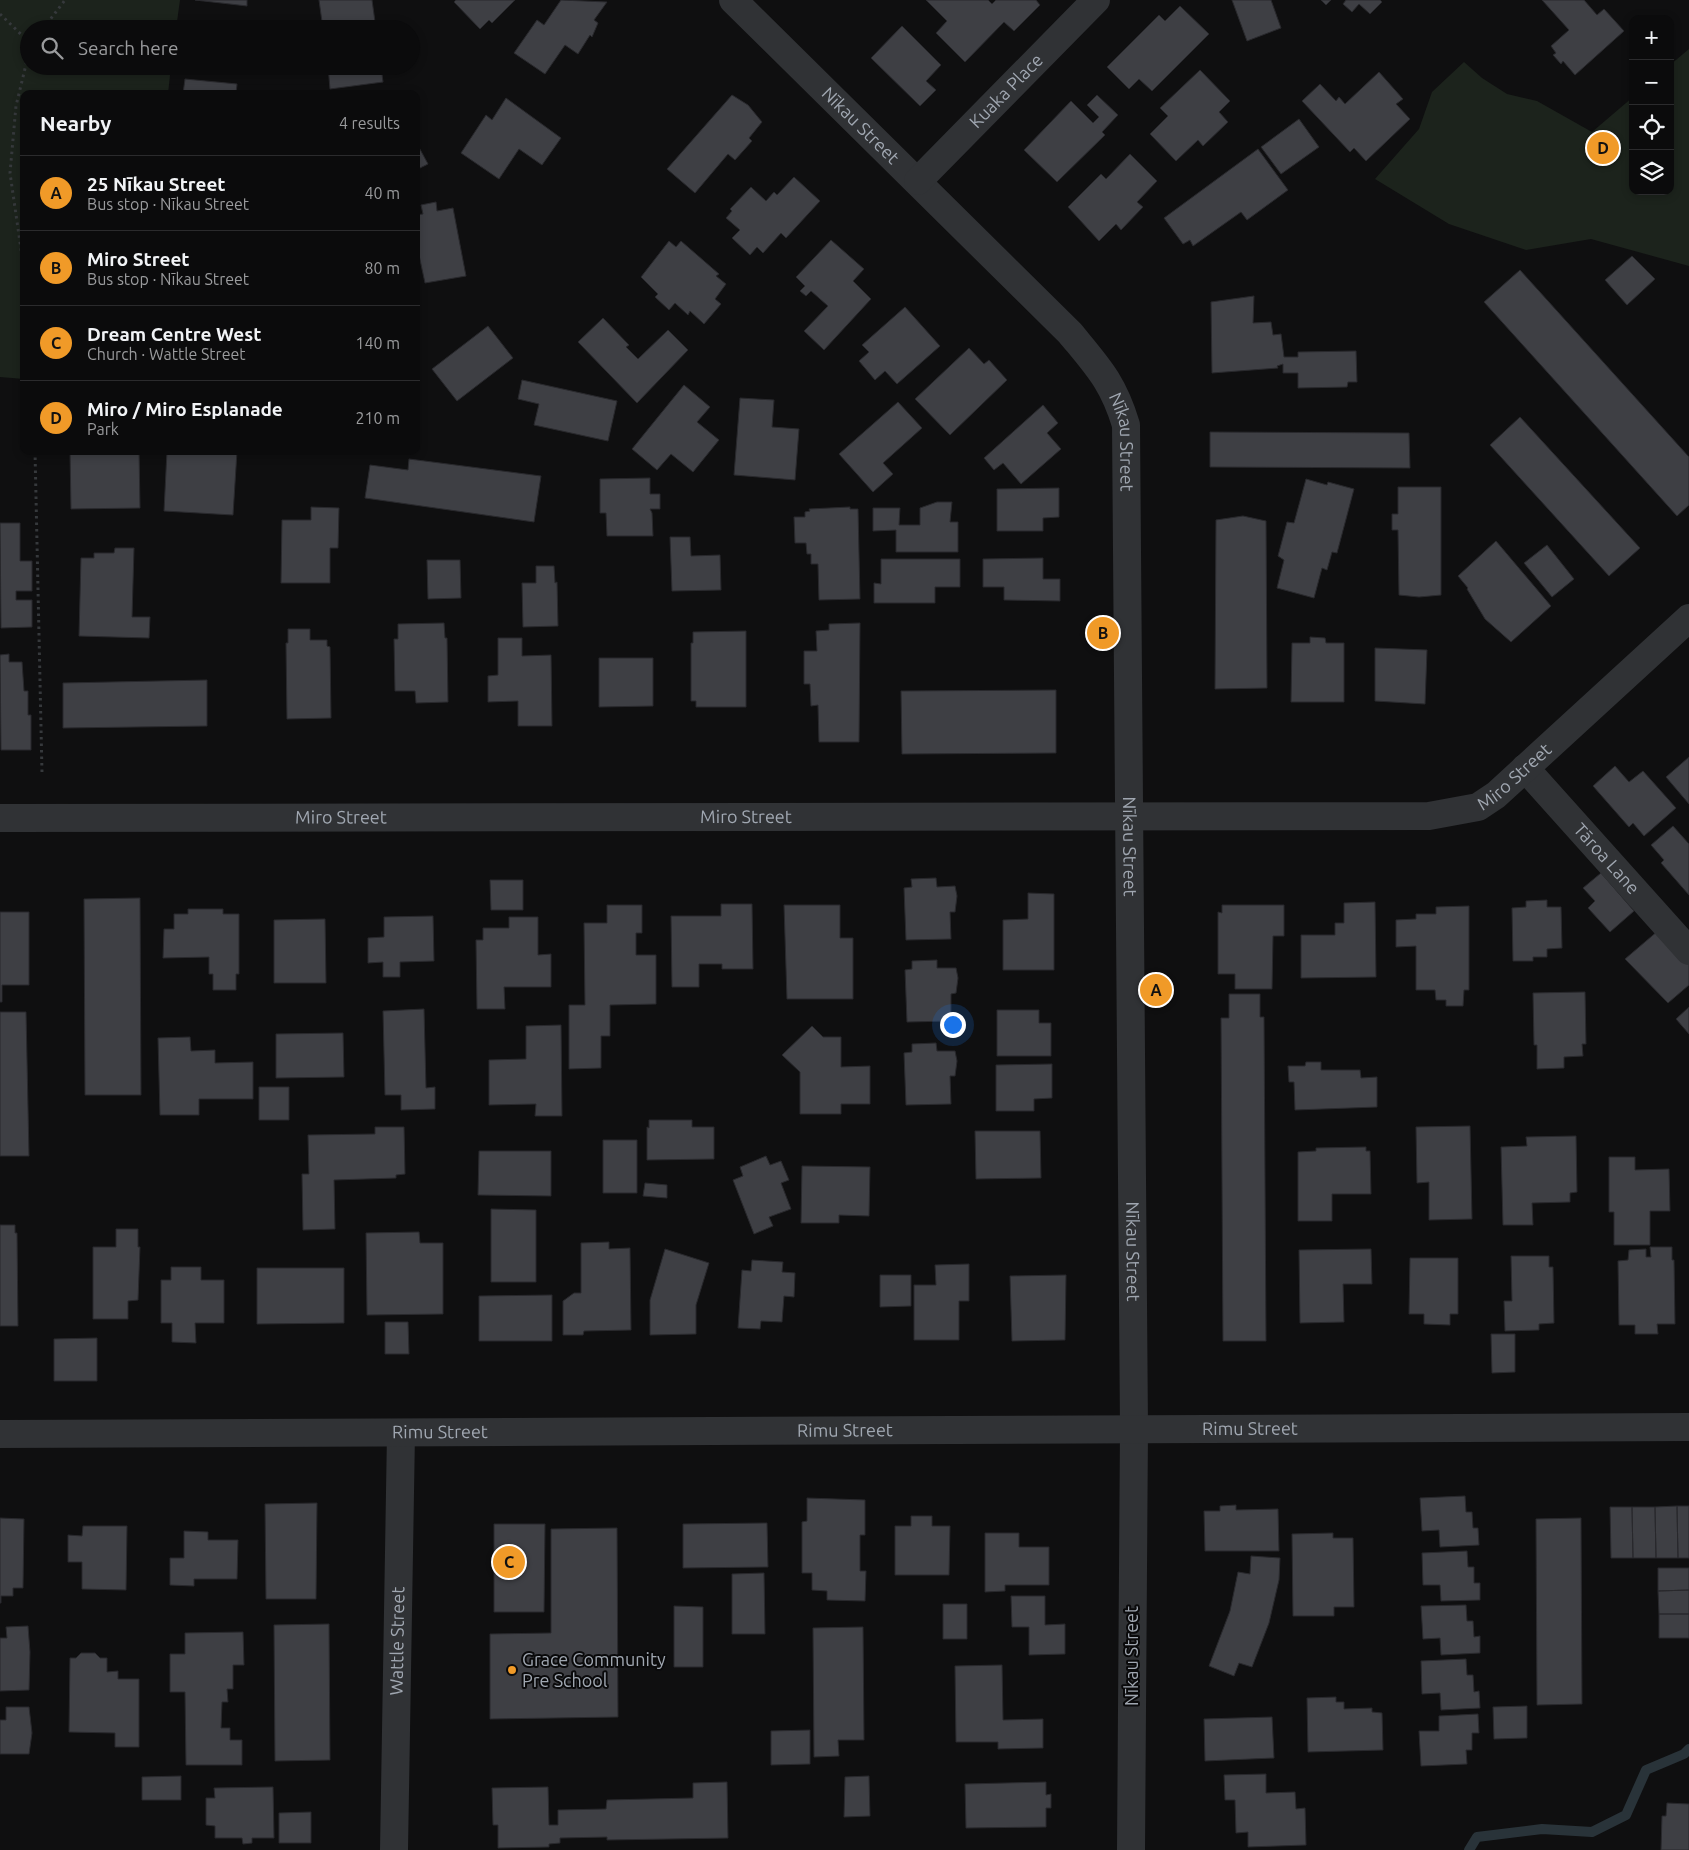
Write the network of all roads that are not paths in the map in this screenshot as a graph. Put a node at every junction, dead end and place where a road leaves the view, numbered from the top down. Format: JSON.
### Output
{"nodes":[{"id":1,"x":733,"y":0,"type":"edge"},
{"id":2,"x":1096,"y":0,"type":"edge"},
{"id":3,"x":918,"y":181,"type":"junction"},
{"id":4,"x":1689,"y":618,"type":"edge"},
{"id":5,"x":1525,"y":768,"type":"junction"},
{"id":6,"x":1129,"y":816,"type":"junction"},
{"id":7,"x":0,"y":818,"type":"edge"},
{"id":8,"x":1689,"y":951,"type":"edge"},
{"id":9,"x":1689,"y":1427,"type":"edge"},
{"id":10,"x":1134,"y":1429,"type":"junction"},
{"id":11,"x":401,"y":1433,"type":"junction"},
{"id":12,"x":0,"y":1434,"type":"edge"},
{"id":13,"x":394,"y":1850,"type":"edge"},
{"id":14,"x":1131,"y":1850,"type":"edge"}],
"edges":[{"from":1,"to":3,"type":"street","name":"Nīkau Street"},
{"from":2,"to":3,"type":"street","name":"Kuaka Place"},
{"from":3,"to":6,"type":"street","name":"Nīkau Street"},
{"from":4,"to":5,"type":"street","name":"Miro Street"},
{"from":5,"to":6,"type":"street","name":"Miro Street"},
{"from":5,"to":8,"type":"street","name":"Tāroa Lane"},
{"from":6,"to":7,"type":"street","name":"Miro Street"},
{"from":6,"to":10,"type":"street","name":"Nīkau Street"},
{"from":9,"to":10,"type":"street","name":"Rimu Street"},
{"from":10,"to":11,"type":"street","name":"Rimu Street"},
{"from":10,"to":14,"type":"street","name":"Nīkau Street"},
{"from":11,"to":12,"type":"street","name":"Rimu Street"},
{"from":11,"to":13,"type":"street","name":"Wattle Street"}]}
